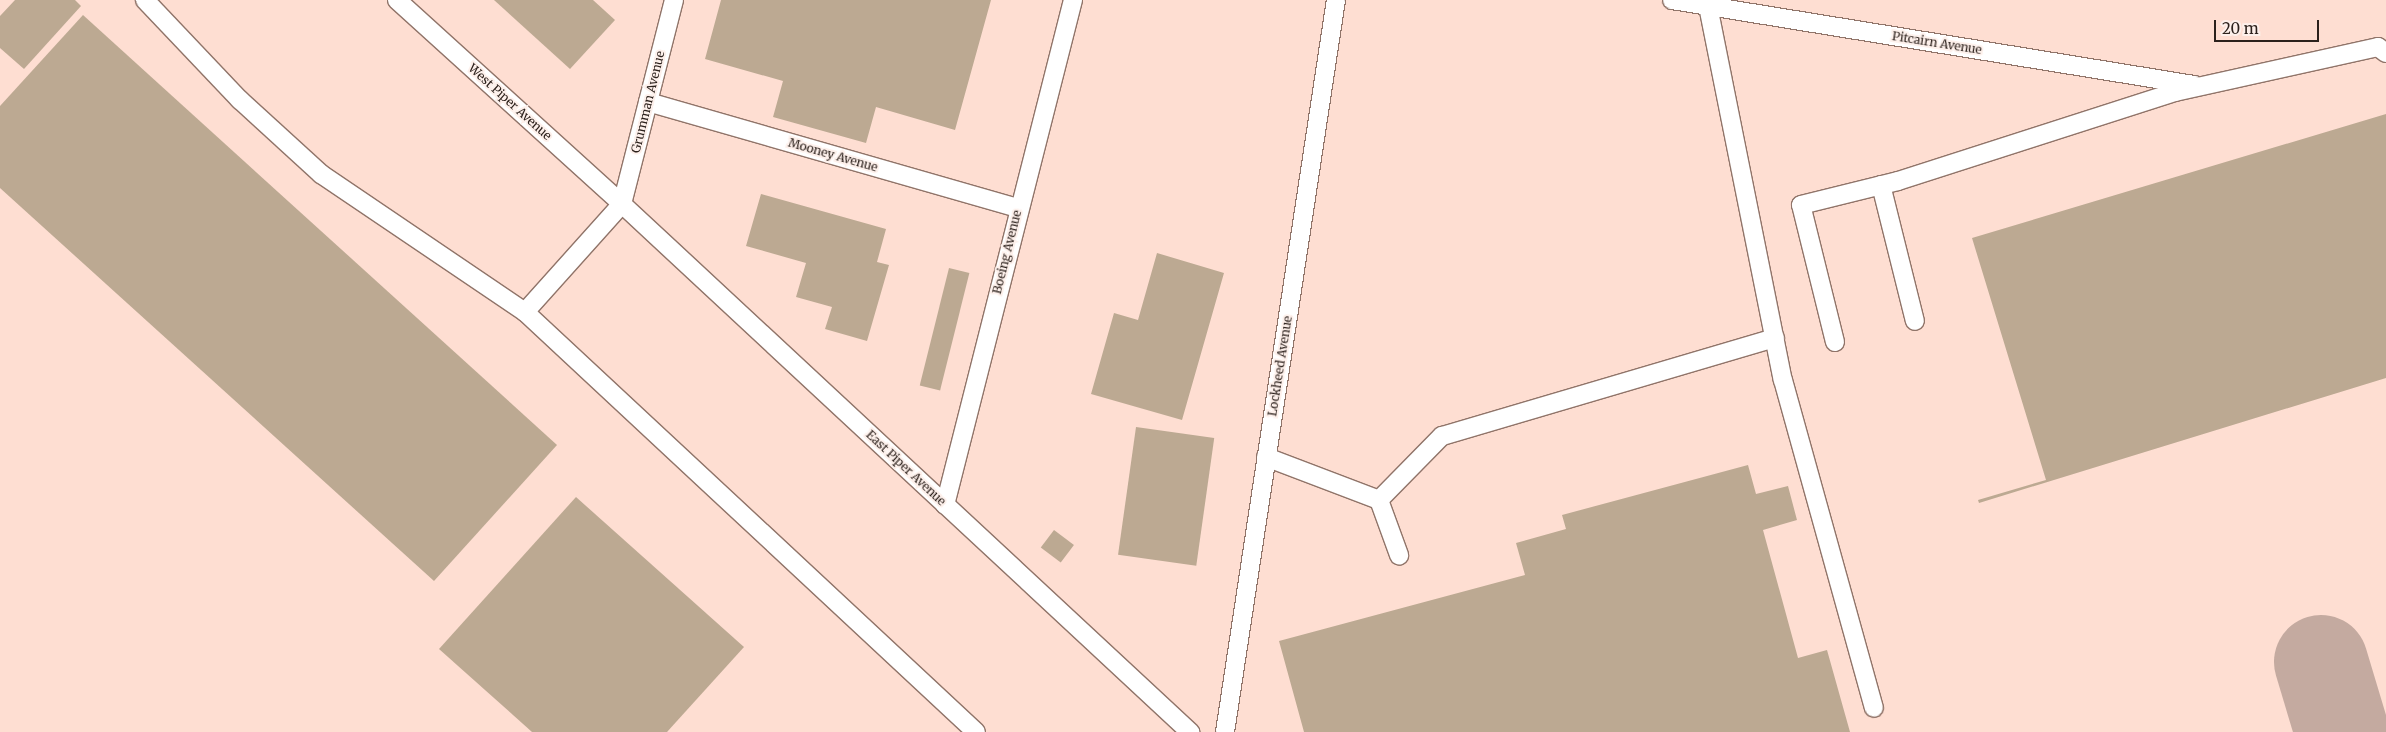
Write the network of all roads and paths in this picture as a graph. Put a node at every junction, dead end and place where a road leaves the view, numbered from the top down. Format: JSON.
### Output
{"nodes":[{"id":1,"x":145,"y":0,"type":"edge"},
{"id":2,"x":397,"y":0,"type":"edge"},
{"id":3,"x":674,"y":0,"type":"edge"},
{"id":4,"x":1073,"y":0,"type":"edge"},
{"id":5,"x":1336,"y":0,"type":"edge"},
{"id":6,"x":1672,"y":0,"type":"edge"},
{"id":7,"x":1708,"y":6,"type":"junction"},
{"id":8,"x":2386,"y":53,"type":"edge"},
{"id":9,"x":2202,"y":86,"type":"junction"},
{"id":10,"x":648,"y":102,"type":"junction"},
{"id":11,"x":1881,"y":185,"type":"junction"},
{"id":12,"x":622,"y":204,"type":"junction"},
{"id":13,"x":1018,"y":208,"type":"junction"},
{"id":14,"x":525,"y":312,"type":"junction"},
{"id":15,"x":1915,"y":322,"type":"dead end"},
{"id":16,"x":1775,"y":338,"type":"junction"},
{"id":17,"x":1834,"y":342,"type":"dead end"},
{"id":18,"x":1266,"y":457,"type":"junction"},
{"id":19,"x":1379,"y":500,"type":"junction"},
{"id":20,"x":945,"y":505,"type":"junction"},
{"id":21,"x":1399,"y":555,"type":"dead end"},
{"id":22,"x":1874,"y":708,"type":"dead end"},
{"id":23,"x":976,"y":732,"type":"edge"},
{"id":24,"x":1190,"y":732,"type":"edge"},
{"id":25,"x":1224,"y":732,"type":"edge"}],
"edges":[{"from":1,"to":14,"type":"lane"},
{"from":2,"to":12,"type":"lane","name":"West Piper Avenue"},
{"from":3,"to":10,"type":"lane","name":"Grumman Avenue"},
{"from":4,"to":13,"type":"lane","name":"Boeing Avenue"},
{"from":5,"to":18,"type":"lane","name":"Lockheed Avenue"},
{"from":6,"to":7,"type":"lane","name":"Pitcairn Avenue"},
{"from":7,"to":9,"type":"lane","name":"Pitcairn Avenue"},
{"from":7,"to":16,"type":"lane"},
{"from":8,"to":9,"type":"lane"},
{"from":9,"to":11,"type":"lane"},
{"from":10,"to":12,"type":"lane","name":"Grumman Avenue"},
{"from":10,"to":13,"type":"lane","name":"Mooney Avenue"},
{"from":11,"to":15,"type":"lane"},
{"from":11,"to":17,"type":"lane"},
{"from":12,"to":14,"type":"lane"},
{"from":12,"to":20,"type":"lane","name":"East Piper Avenue"},
{"from":13,"to":20,"type":"lane","name":"Boeing Avenue"},
{"from":14,"to":23,"type":"lane"},
{"from":16,"to":19,"type":"lane"},
{"from":16,"to":22,"type":"lane"},
{"from":18,"to":19,"type":"lane"},
{"from":18,"to":25,"type":"lane","name":"Lockheed Avenue"},
{"from":19,"to":21,"type":"lane"},
{"from":20,"to":24,"type":"lane","name":"East Piper Avenue"}]}
